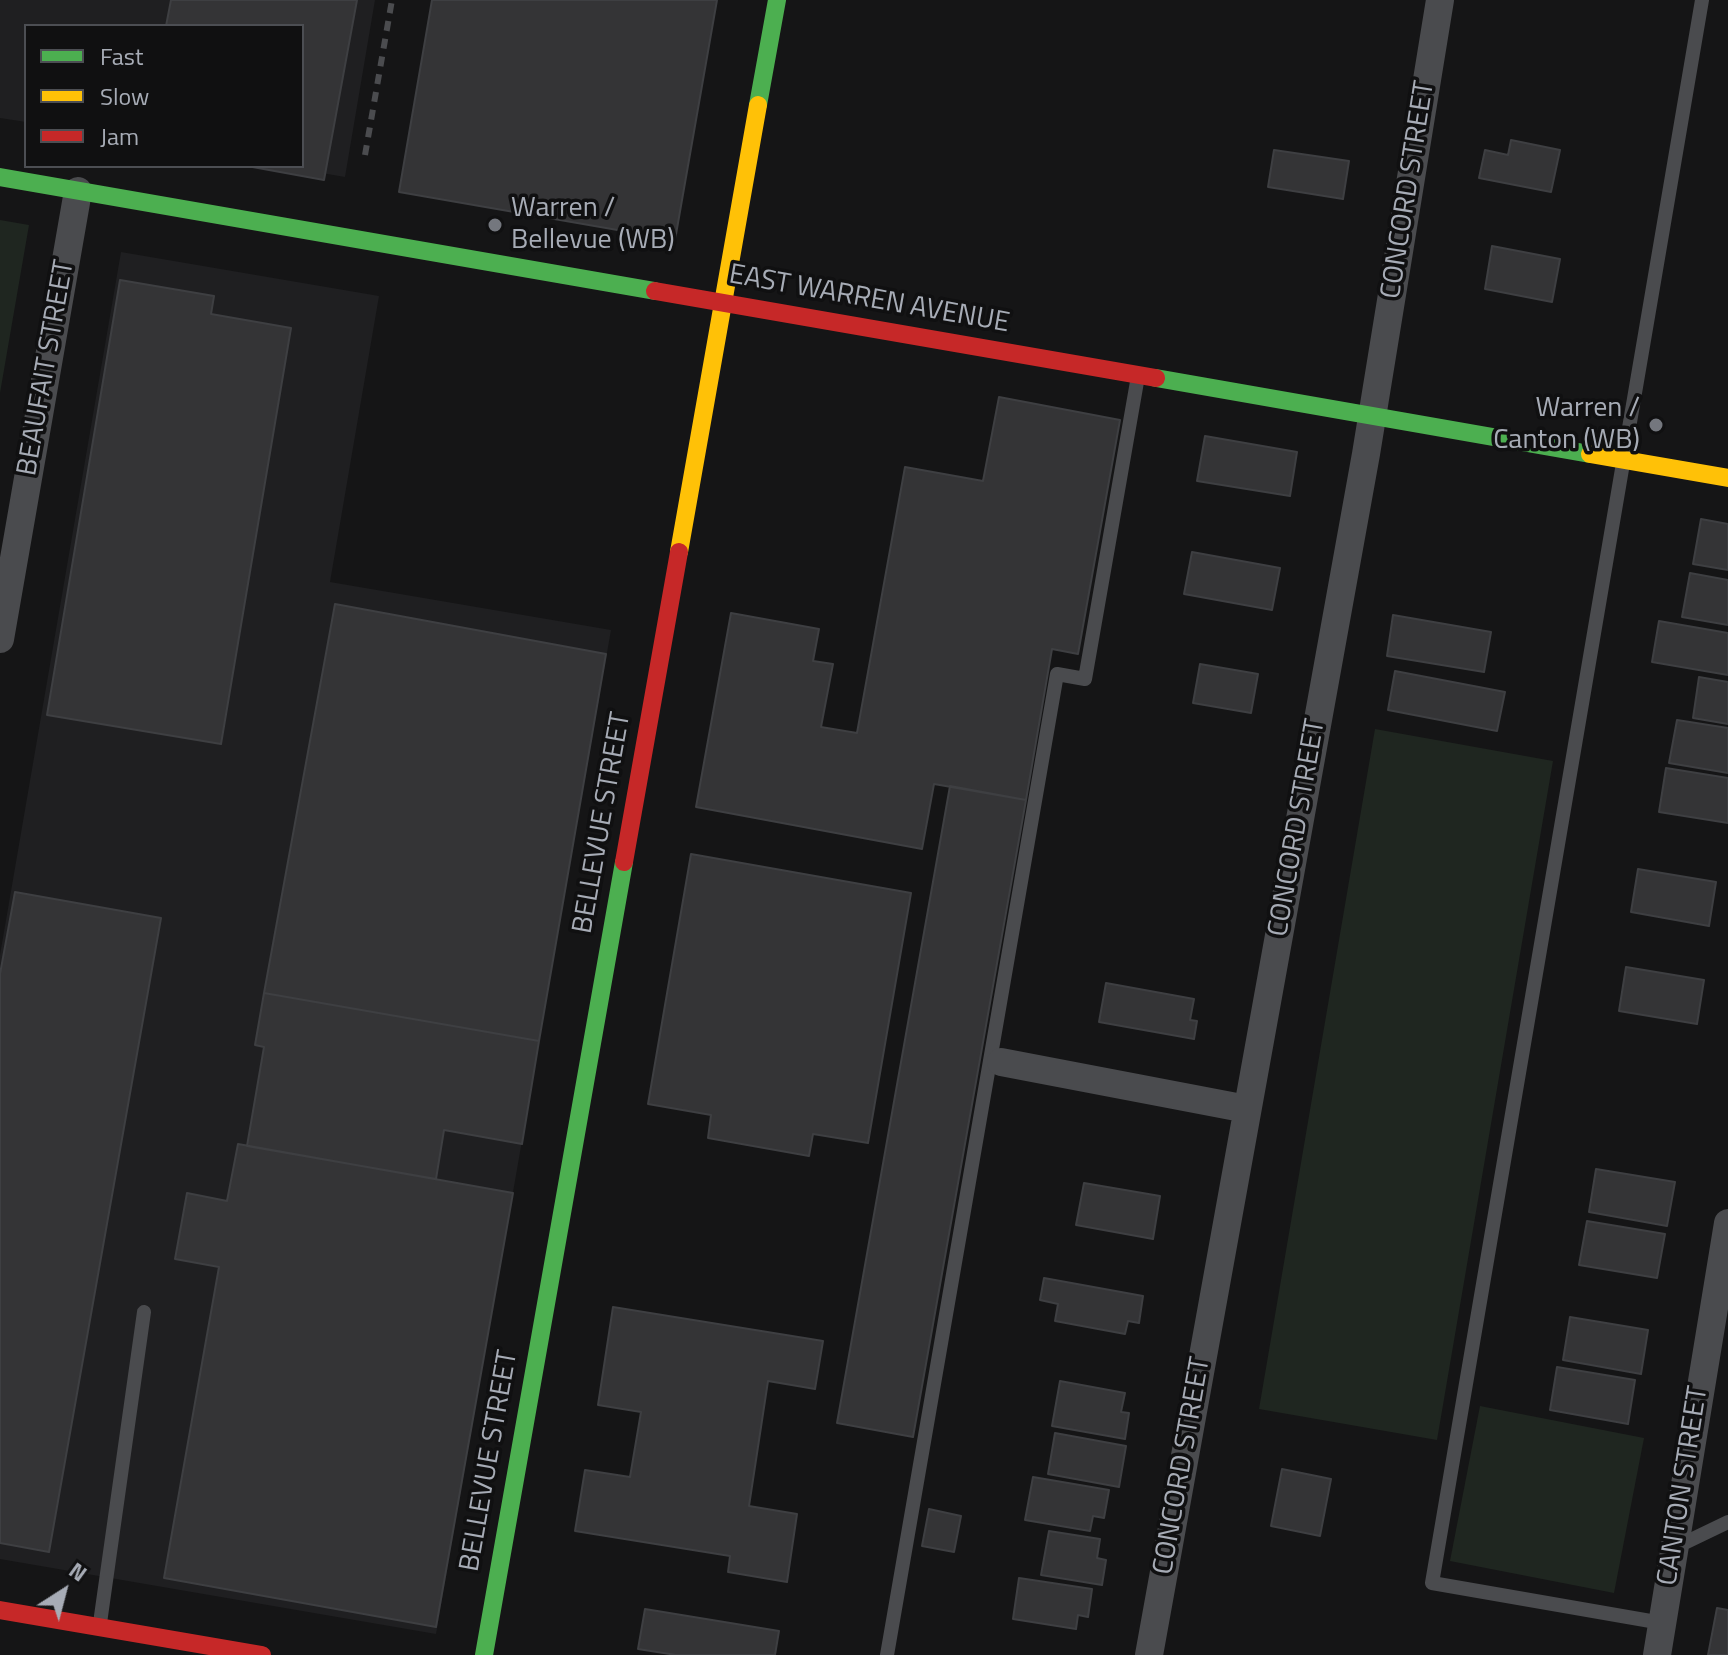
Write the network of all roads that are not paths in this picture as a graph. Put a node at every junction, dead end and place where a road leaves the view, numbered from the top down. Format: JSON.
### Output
{"nodes":[{"id":1,"x":777,"y":0,"type":"edge"},
{"id":2,"x":1440,"y":0,"type":"edge"},
{"id":3,"x":1702,"y":0,"type":"edge"},
{"id":4,"x":0,"y":177,"type":"edge"},
{"id":5,"x":78,"y":191,"type":"junction"},
{"id":6,"x":723,"y":304,"type":"junction"},
{"id":7,"x":1138,"y":375,"type":"junction"},
{"id":8,"x":1373,"y":415,"type":"junction"},
{"id":9,"x":1622,"y":459,"type":"junction"},
{"id":10,"x":1728,"y":478,"type":"edge"},
{"id":11,"x":0,"y":639,"type":"edge"},
{"id":12,"x":1001,"y":1062,"type":"dead end"},
{"id":13,"x":1247,"y":1109,"type":"junction"},
{"id":14,"x":1728,"y":1223,"type":"edge"},
{"id":15,"x":144,"y":1312,"type":"dead end"},
{"id":16,"x":1728,"y":1522,"type":"edge"},
{"id":17,"x":1674,"y":1548,"type":"junction"},
{"id":18,"x":0,"y":1610,"type":"edge"},
{"id":19,"x":1662,"y":1623,"type":"junction"},
{"id":20,"x":99,"y":1627,"type":"junction"},
{"id":21,"x":262,"y":1655,"type":"edge"},
{"id":22,"x":484,"y":1655,"type":"edge"},
{"id":23,"x":887,"y":1655,"type":"edge"},
{"id":24,"x":1149,"y":1655,"type":"edge"},
{"id":25,"x":1657,"y":1655,"type":"edge"}],
"edges":[{"from":1,"to":6,"type":"main road","name":"BELLEVUE STREET"},
{"from":2,"to":8,"type":"street","name":"CONCORD STREET"},
{"from":3,"to":9,"type":"lane"},
{"from":4,"to":5,"type":"main road","name":"EAST WARREN AVENUE"},
{"from":5,"to":6,"type":"main road","name":"EAST WARREN AVENUE"},
{"from":5,"to":11,"type":"street","name":"BEAUFAIT STREET"},
{"from":6,"to":7,"type":"main road","name":"EAST WARREN AVENUE"},
{"from":6,"to":22,"type":"main road","name":"BELLEVUE STREET"},
{"from":7,"to":8,"type":"main road","name":"EAST WARREN AVENUE"},
{"from":7,"to":23,"type":"lane"},
{"from":8,"to":9,"type":"main road","name":"EAST WARREN AVENUE"},
{"from":8,"to":13,"type":"street","name":"CONCORD STREET"},
{"from":9,"to":10,"type":"main road","name":"EAST WARREN AVENUE"},
{"from":9,"to":19,"type":"lane"},
{"from":12,"to":13,"type":"street"},
{"from":13,"to":24,"type":"street","name":"CONCORD STREET"},
{"from":14,"to":17,"type":"street","name":"CANTON STREET"},
{"from":15,"to":20,"type":"lane"},
{"from":16,"to":17,"type":"lane"},
{"from":17,"to":19,"type":"street","name":"CANTON STREET"},
{"from":18,"to":20,"type":"main road"},
{"from":19,"to":25,"type":"street","name":"CANTON STREET"},
{"from":20,"to":21,"type":"main road"}]}
